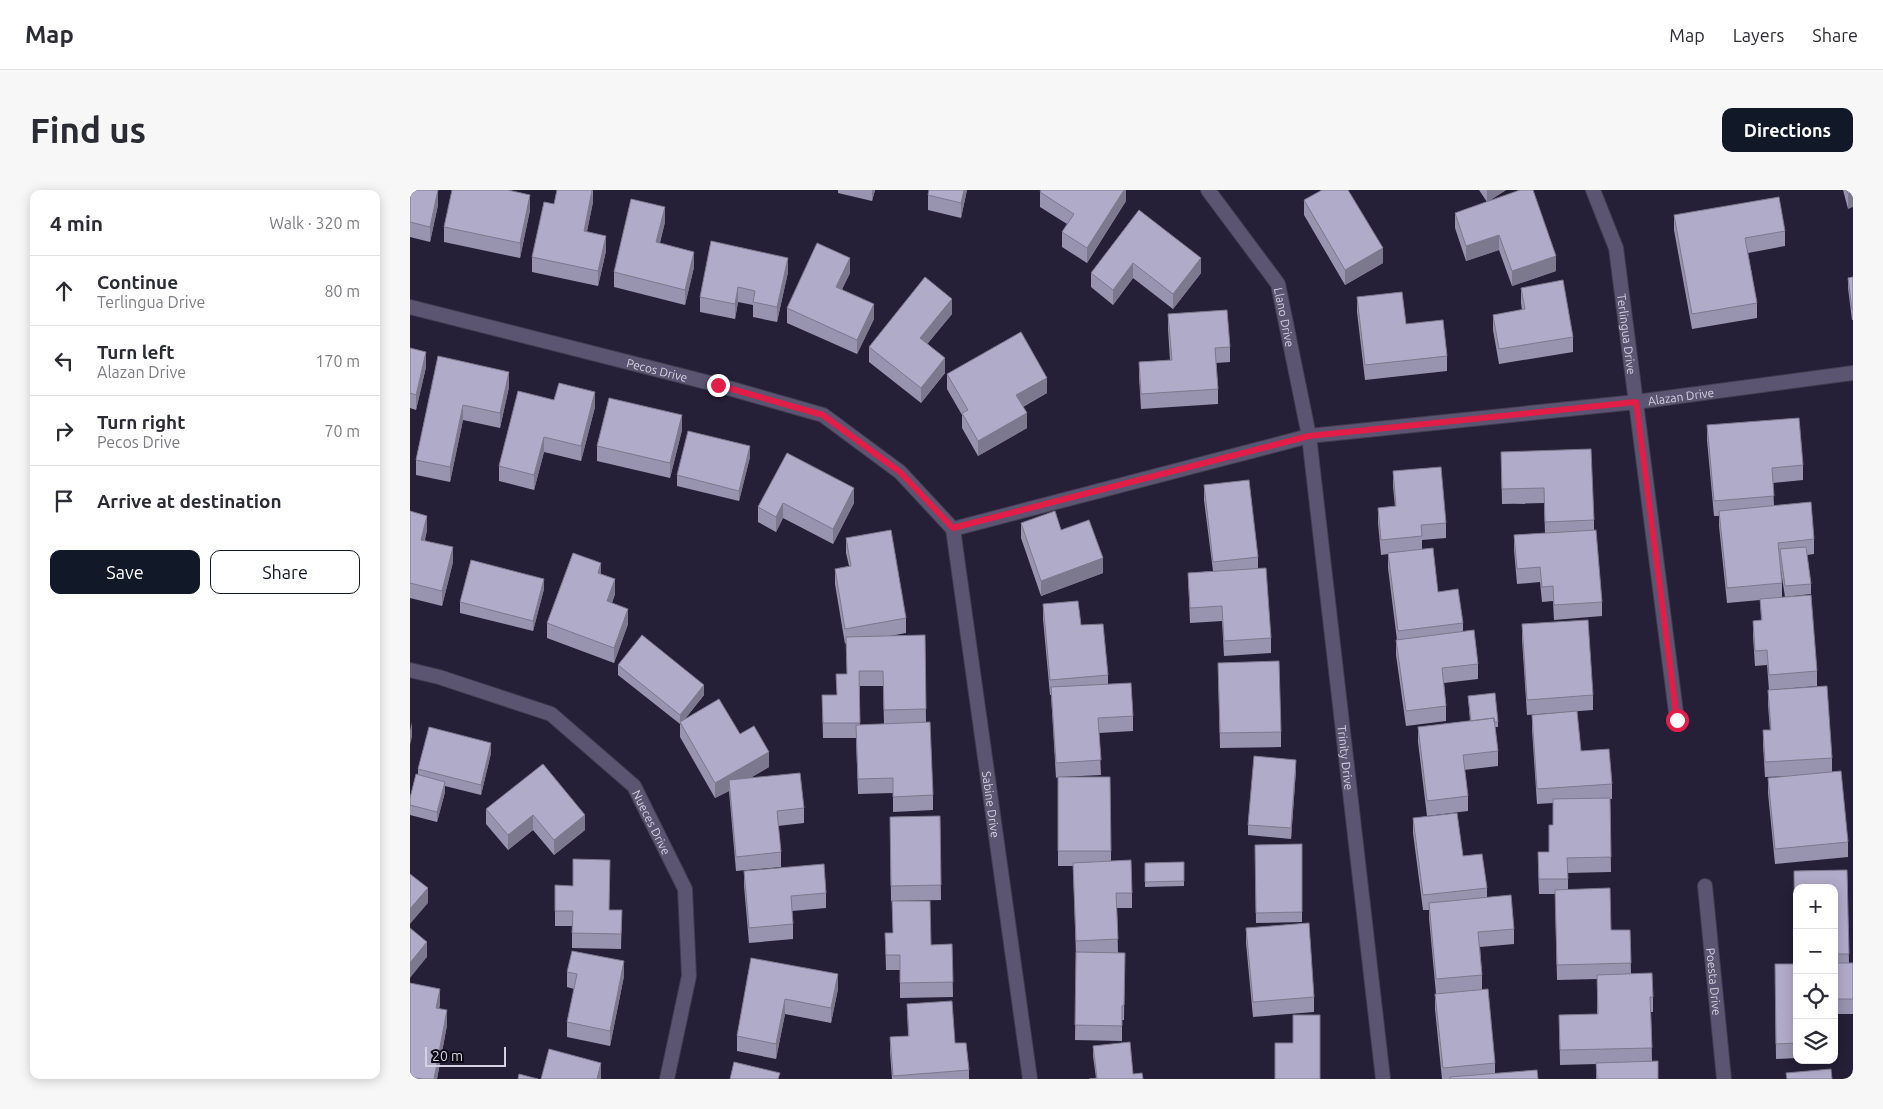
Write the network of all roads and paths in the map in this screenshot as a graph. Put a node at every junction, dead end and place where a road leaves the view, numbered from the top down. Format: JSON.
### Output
{"nodes":[{"id":1,"x":1208,"y":190,"type":"edge"},
{"id":2,"x":1593,"y":190,"type":"edge"},
{"id":3,"x":410,"y":307,"type":"edge"},
{"id":4,"x":1853,"y":373,"type":"edge"},
{"id":5,"x":1636,"y":402,"type":"junction"},
{"id":6,"x":1309,"y":436,"type":"junction"},
{"id":7,"x":953,"y":528,"type":"junction"},
{"id":8,"x":410,"y":670,"type":"edge"},
{"id":9,"x":1677,"y":720,"type":"dead end"},
{"id":10,"x":1705,"y":886,"type":"dead end"},
{"id":11,"x":667,"y":1079,"type":"edge"},
{"id":12,"x":1030,"y":1079,"type":"edge"},
{"id":13,"x":1383,"y":1079,"type":"edge"},
{"id":14,"x":1724,"y":1079,"type":"edge"}],
"edges":[{"from":1,"to":6,"type":"street","name":"Llano Drive"},
{"from":2,"to":5,"type":"street","name":"Terlingua Drive"},
{"from":3,"to":7,"type":"street","name":"Pecos Drive"},
{"from":4,"to":5,"type":"street","name":"Alazan Drive"},
{"from":5,"to":6,"type":"street","name":"Alazan Drive"},
{"from":5,"to":9,"type":"street","name":"Terlingua Drive"},
{"from":6,"to":7,"type":"street","name":"Alazan Drive"},
{"from":6,"to":13,"type":"street","name":"Trinity Drive"},
{"from":7,"to":12,"type":"street","name":"Sabine Drive"},
{"from":8,"to":11,"type":"street","name":"Nueces Drive"},
{"from":10,"to":14,"type":"street","name":"Poesta Drive"}]}
